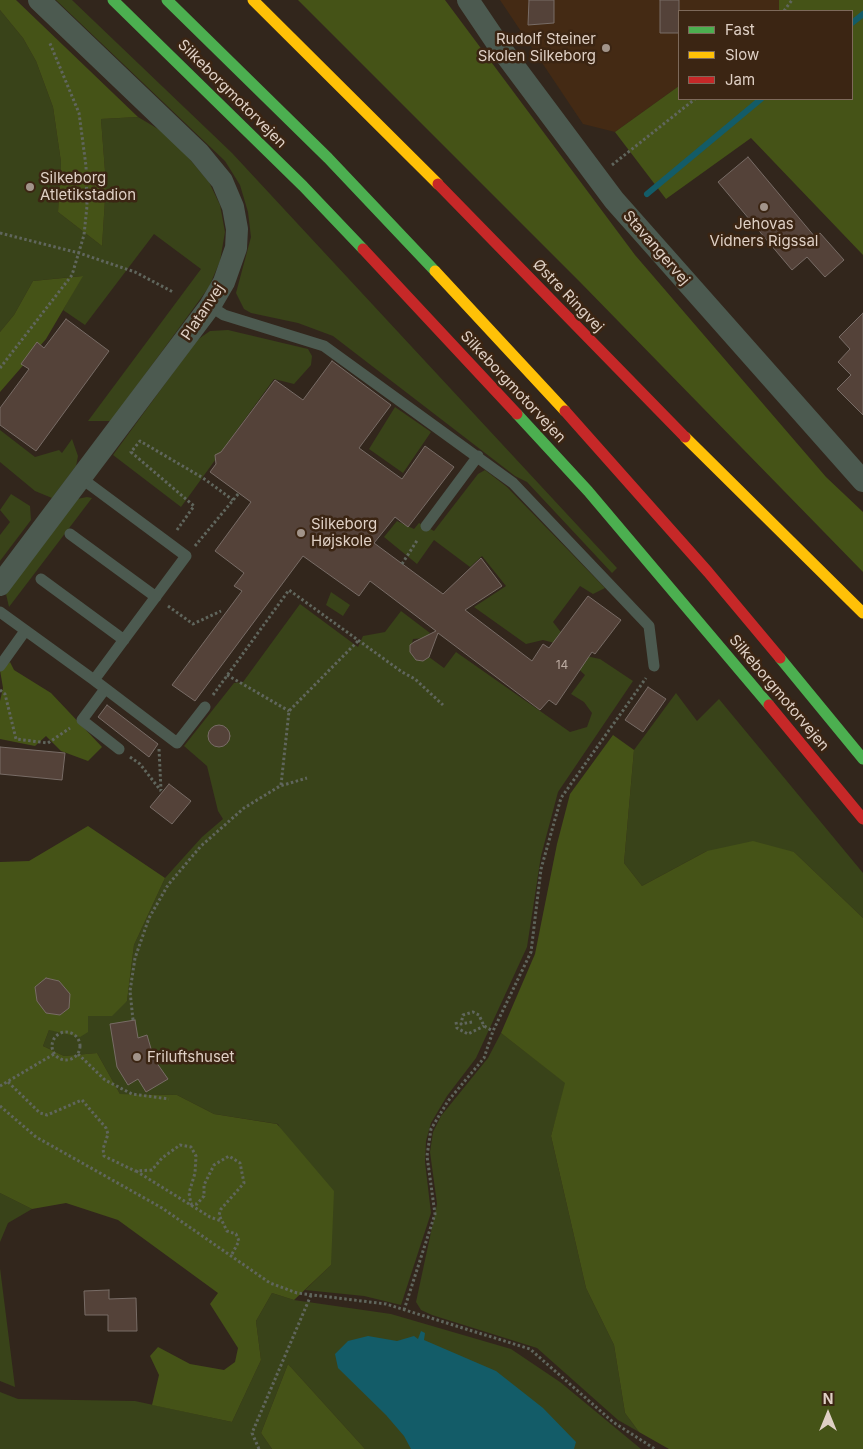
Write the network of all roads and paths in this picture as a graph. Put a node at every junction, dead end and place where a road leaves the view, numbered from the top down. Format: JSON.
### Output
{"nodes":[{"id":1,"x":39,"y":0,"type":"edge"},
{"id":2,"x":113,"y":0,"type":"edge"},
{"id":3,"x":167,"y":0,"type":"edge"},
{"id":4,"x":253,"y":0,"type":"edge"},
{"id":5,"x":468,"y":0,"type":"edge"},
{"id":6,"x":46,"y":34,"type":"dead end"},
{"id":7,"x":695,"y":100,"type":"edge"},
{"id":8,"x":596,"y":178,"type":"junction"},
{"id":9,"x":0,"y":233,"type":"edge"},
{"id":10,"x":79,"y":253,"type":"junction"},
{"id":11,"x":173,"y":292,"type":"dead end"},
{"id":12,"x":210,"y":306,"type":"junction"},
{"id":13,"x":0,"y":368,"type":"edge"},
{"id":14,"x":478,"y":456,"type":"junction"},
{"id":15,"x":81,"y":478,"type":"junction"},
{"id":16,"x":863,"y":481,"type":"edge"},
{"id":17,"x":239,"y":493,"type":"dead end"},
{"id":18,"x":233,"y":500,"type":"junction"},
{"id":19,"x":426,"y":526,"type":"joint"},
{"id":20,"x":70,"y":534,"type":"dead end"},
{"id":21,"x":168,"y":542,"type":"junction"},
{"id":22,"x":186,"y":556,"type":"junction"},
{"id":23,"x":402,"y":564,"type":"dead end"},
{"id":24,"x":40,"y":579,"type":"dead end"},
{"id":25,"x":0,"y":585,"type":"edge"},
{"id":26,"x":156,"y":597,"type":"junction"},
{"id":27,"x":221,"y":611,"type":"dead end"},
{"id":28,"x":0,"y":612,"type":"edge"},
{"id":29,"x":863,"y":613,"type":"edge"},
{"id":30,"x":26,"y":631,"type":"junction"},
{"id":31,"x":124,"y":640,"type":"junction"},
{"id":32,"x":358,"y":641,"type":"junction"},
{"id":33,"x":0,"y":666,"type":"edge"},
{"id":34,"x":654,"y":666,"type":"joint"},
{"id":35,"x":227,"y":676,"type":"junction"},
{"id":36,"x":94,"y":680,"type":"junction"},
{"id":37,"x":105,"y":689,"type":"junction"},
{"id":38,"x":0,"y":690,"type":"edge"},
{"id":39,"x":443,"y":705,"type":"dead end"},
{"id":40,"x":205,"y":707,"type":"joint"},
{"id":41,"x":289,"y":711,"type":"junction"},
{"id":42,"x":82,"y":720,"type":"junction"},
{"id":43,"x":168,"y":736,"type":"junction"},
{"id":44,"x":119,"y":749,"type":"joint"},
{"id":45,"x":863,"y":758,"type":"edge"},
{"id":46,"x":307,"y":778,"type":"dead end"},
{"id":47,"x":281,"y":785,"type":"junction"},
{"id":48,"x":863,"y":819,"type":"edge"},
{"id":49,"x":133,"y":1020,"type":"dead end"},
{"id":50,"x":456,"y":1022,"type":"dead end"},
{"id":51,"x":472,"y":1022,"type":"dead end"},
{"id":52,"x":484,"y":1026,"type":"junction"},
{"id":53,"x":494,"y":1031,"type":"junction"},
{"id":54,"x":54,"y":1054,"type":"junction"},
{"id":55,"x":78,"y":1054,"type":"junction"},
{"id":56,"x":8,"y":1082,"type":"junction"},
{"id":57,"x":0,"y":1086,"type":"edge"},
{"id":58,"x":169,"y":1099,"type":"dead end"},
{"id":59,"x":0,"y":1106,"type":"edge"},
{"id":60,"x":135,"y":1171,"type":"junction"},
{"id":61,"x":191,"y":1204,"type":"junction"},
{"id":62,"x":221,"y":1221,"type":"junction"},
{"id":63,"x":231,"y":1256,"type":"junction"},
{"id":64,"x":311,"y":1295,"type":"junction"},
{"id":65,"x":404,"y":1310,"type":"junction"},
{"id":66,"x":259,"y":1449,"type":"edge"},
{"id":67,"x":655,"y":1449,"type":"edge"}],
"edges":[{"from":1,"to":12,"type":"street","name":"Platanvej"},
{"from":2,"to":48,"type":"main road","name":"Silkeborgmotorvejen"},
{"from":3,"to":45,"type":"main road","name":"Silkeborgmotorvejen"},
{"from":4,"to":29,"type":"main road","name":"Østre Ringvej"},
{"from":5,"to":8,"type":"street","name":"Stavangervej"},
{"from":6,"to":10,"type":"path"},
{"from":7,"to":8,"type":"path"},
{"from":8,"to":16,"type":"street","name":"Stavangervej"},
{"from":9,"to":10,"type":"path"},
{"from":10,"to":11,"type":"path"},
{"from":10,"to":13,"type":"path"},
{"from":12,"to":14,"type":"lane"},
{"from":12,"to":15,"type":"street","name":"Platanvej"},
{"from":14,"to":19,"type":"lane"},
{"from":14,"to":34,"type":"lane"},
{"from":15,"to":21,"type":"lane"},
{"from":15,"to":25,"type":"street","name":"Platanvej"},
{"from":17,"to":18,"type":"path"},
{"from":18,"to":21,"type":"path"},
{"from":18,"to":22,"type":"path"},
{"from":19,"to":23,"type":"path"},
{"from":20,"to":26,"type":"lane"},
{"from":21,"to":22,"type":"lane"},
{"from":22,"to":26,"type":"lane"},
{"from":24,"to":31,"type":"lane"},
{"from":26,"to":27,"type":"path"},
{"from":26,"to":31,"type":"lane"},
{"from":28,"to":30,"type":"lane"},
{"from":30,"to":33,"type":"lane"},
{"from":30,"to":36,"type":"lane"},
{"from":31,"to":36,"type":"lane"},
{"from":32,"to":35,"type":"path"},
{"from":32,"to":39,"type":"path"},
{"from":32,"to":41,"type":"path"},
{"from":34,"to":53,"type":"path"},
{"from":35,"to":40,"type":"path"},
{"from":35,"to":41,"type":"path"},
{"from":36,"to":37,"type":"lane"},
{"from":37,"to":42,"type":"lane"},
{"from":37,"to":43,"type":"lane"},
{"from":38,"to":42,"type":"path"},
{"from":40,"to":43,"type":"lane"},
{"from":41,"to":47,"type":"path"},
{"from":42,"to":44,"type":"lane"},
{"from":43,"to":44,"type":"path"},
{"from":46,"to":47,"type":"path"},
{"from":47,"to":49,"type":"path"},
{"from":50,"to":52,"type":"path"},
{"from":51,"to":52,"type":"path"},
{"from":52,"to":53,"type":"path"},
{"from":53,"to":65,"type":"path"},
{"from":54,"to":55,"type":"path"},
{"from":54,"to":55,"type":"path"},
{"from":54,"to":56,"type":"path"},
{"from":55,"to":58,"type":"path"},
{"from":56,"to":57,"type":"path"},
{"from":56,"to":60,"type":"path"},
{"from":59,"to":63,"type":"path"},
{"from":60,"to":61,"type":"path"},
{"from":60,"to":61,"type":"path"},
{"from":61,"to":62,"type":"path"},
{"from":61,"to":62,"type":"path"},
{"from":62,"to":63,"type":"path"},
{"from":63,"to":64,"type":"path"},
{"from":64,"to":65,"type":"path"},
{"from":64,"to":66,"type":"path"},
{"from":65,"to":67,"type":"path"}]}
